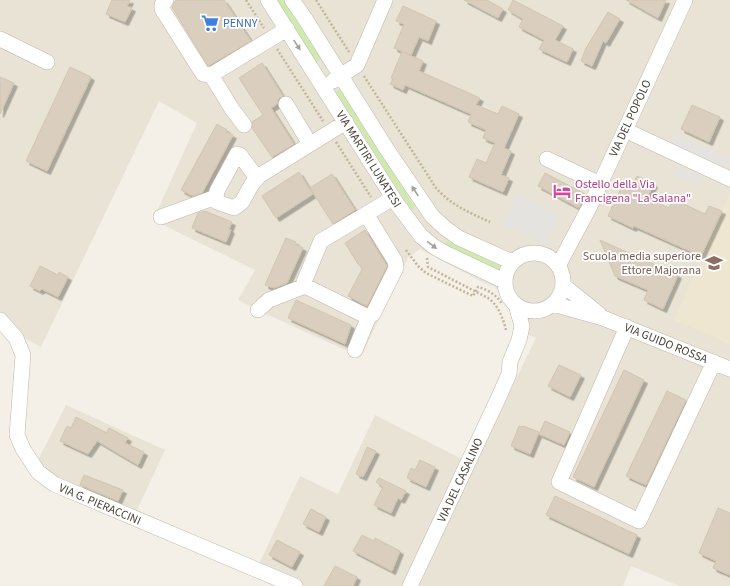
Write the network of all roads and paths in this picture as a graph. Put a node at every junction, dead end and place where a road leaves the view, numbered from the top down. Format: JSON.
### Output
{"nodes":[{"id":1,"x":268,"y":0,"type":"edge"},
{"id":2,"x":292,"y":0,"type":"edge"},
{"id":3,"x":316,"y":0,"type":"edge"},
{"id":4,"x":385,"y":0,"type":"edge"},
{"id":5,"x":685,"y":0,"type":"edge"},
{"id":6,"x":161,"y":2,"type":"edge"},
{"id":7,"x":287,"y":29,"type":"junction"},
{"id":8,"x":0,"y":39,"type":"edge"},
{"id":9,"x":47,"y":62,"type":"dead end"},
{"id":10,"x":357,"y":65,"type":"junction"},
{"id":11,"x":211,"y":75,"type":"junction"},
{"id":12,"x":340,"y":76,"type":"junction"},
{"id":13,"x":324,"y":87,"type":"junction"},
{"id":14,"x":286,"y":104,"type":"dead end"},
{"id":15,"x":346,"y":122,"type":"junction"},
{"id":16,"x":244,"y":125,"type":"dead end"},
{"id":17,"x":625,"y":130,"type":"junction"},
{"id":18,"x":310,"y":144,"type":"junction"},
{"id":19,"x":547,"y":159,"type":"dead end"},
{"id":20,"x":257,"y":178,"type":"junction"},
{"id":21,"x":730,"y":179,"type":"edge"},
{"id":22,"x":600,"y":184,"type":"junction"},
{"id":23,"x":216,"y":197,"type":"junction"},
{"id":24,"x":393,"y":198,"type":"junction"},
{"id":25,"x":366,"y":214,"type":"junction"},
{"id":26,"x":432,"y":216,"type":"junction"},
{"id":27,"x":161,"y":217,"type":"dead end"},
{"id":28,"x":490,"y":222,"type":"dead end"},
{"id":29,"x":415,"y":229,"type":"junction"},
{"id":30,"x":575,"y":235,"type":"junction"},
{"id":31,"x":433,"y":246,"type":"junction"},
{"id":32,"x":404,"y":247,"type":"dead end"},
{"id":33,"x":539,"y":253,"type":"junction"},
{"id":34,"x":512,"y":262,"type":"junction"},
{"id":35,"x":558,"y":266,"type":"junction"},
{"id":36,"x":504,"y":281,"type":"junction"},
{"id":37,"x":563,"y":285,"type":"junction"},
{"id":38,"x":305,"y":286,"type":"junction"},
{"id":39,"x":476,"y":291,"type":"junction"},
{"id":40,"x":553,"y":304,"type":"junction"},
{"id":41,"x":511,"y":307,"type":"junction"},
{"id":42,"x":258,"y":310,"type":"dead end"},
{"id":43,"x":534,"y":311,"type":"junction"},
{"id":44,"x":603,"y":318,"type":"junction"},
{"id":45,"x":366,"y":319,"type":"junction"},
{"id":46,"x":0,"y":320,"type":"edge"},
{"id":47,"x":627,"y":327,"type":"junction"},
{"id":48,"x":506,"y":337,"type":"dead end"},
{"id":49,"x":355,"y":350,"type":"dead end"},
{"id":50,"x":714,"y":362,"type":"junction"},
{"id":51,"x":730,"y":369,"type":"edge"},
{"id":52,"x":509,"y":374,"type":"junction"},
{"id":53,"x":295,"y":586,"type":"edge"},
{"id":54,"x":410,"y":586,"type":"edge"}],
"edges":[{"from":1,"to":7,"type":"street","name":"VIA MARTIRI LUNATESI"},
{"from":2,"to":12,"type":"street","name":"VIA MARTIRI LUNATESI"},
{"from":3,"to":10,"type":"path"},
{"from":4,"to":10,"type":"street"},
{"from":5,"to":17,"type":"street","name":"VIA DEL POPOLO"},
{"from":6,"to":11,"type":"street"},
{"from":7,"to":11,"type":"street"},
{"from":7,"to":13,"type":"street","name":"VIA MARTIRI LUNATESI","one_way":true},
{"from":8,"to":9,"type":"street"},
{"from":10,"to":12,"type":"street"},
{"from":10,"to":28,"type":"path"},
{"from":11,"to":16,"type":"street"},
{"from":12,"to":13,"type":"street"},
{"from":26,"to":12,"type":"street","name":"VIA MARTIRI LUNATESI","one_way":true},
{"from":13,"to":15,"type":"street","name":"VIA MARTIRI LUNATESI"},
{"from":14,"to":18,"type":"street"},
{"from":15,"to":18,"type":"street"},
{"from":15,"to":24,"type":"street","name":"VIA MARTIRI LUNATESI"},
{"from":17,"to":21,"type":"street"},
{"from":17,"to":22,"type":"street","name":"VIA DEL POPOLO"},
{"from":18,"to":20,"type":"street"},
{"from":19,"to":22,"type":"street"},
{"from":20,"to":23,"type":"street"},
{"from":20,"to":23,"type":"street"},
{"from":22,"to":30,"type":"street","name":"VIA DEL POPOLO"},
{"from":23,"to":27,"type":"street"},
{"from":24,"to":25,"type":"street"},
{"from":24,"to":29,"type":"street","name":"VIA MARTIRI LUNATESI"},
{"from":25,"to":38,"type":"street"},
{"from":25,"to":45,"type":"street"},
{"from":26,"to":29,"type":"street"},
{"from":26,"to":34,"type":"street","name":"VIA MARTIRI LUNATESI"},
{"from":29,"to":31,"type":"street","name":"VIA MARTIRI LUNATESI","one_way":true},
{"from":30,"to":33,"type":"street","name":"VIA DEL POPOLO"},
{"from":30,"to":35,"type":"street","name":"VIA DEL POPOLO"},
{"from":31,"to":36,"type":"street","name":"VIA MARTIRI LUNATESI"},
{"from":31,"to":39,"type":"path"},
{"from":32,"to":39,"type":"path"},
{"from":33,"to":34,"type":"street"},
{"from":33,"to":35,"type":"street"},
{"from":34,"to":36,"type":"street"},
{"from":35,"to":37,"type":"street"},
{"from":36,"to":41,"type":"street"},
{"from":37,"to":40,"type":"street"},
{"from":37,"to":44,"type":"street","name":"VIA GUIDO ROSSA"},
{"from":38,"to":42,"type":"street"},
{"from":38,"to":45,"type":"street"},
{"from":39,"to":41,"type":"path"},
{"from":39,"to":48,"type":"path"},
{"from":40,"to":43,"type":"street"},
{"from":40,"to":44,"type":"street","name":"VIA GUIDO ROSSA"},
{"from":41,"to":43,"type":"street"},
{"from":41,"to":52,"type":"street","name":"VIA DEL CASALINO"},
{"from":43,"to":52,"type":"street","name":"VIA DEL CASALINO"},
{"from":44,"to":47,"type":"street","name":"VIA GUIDO ROSSA"},
{"from":45,"to":49,"type":"street"},
{"from":46,"to":53,"type":"street","name":"VIA G. PIERACCINI"},
{"from":47,"to":50,"type":"street","name":"VIA GUIDO ROSSA"},
{"from":47,"to":50,"type":"street"},
{"from":50,"to":51,"type":"street","name":"VIA GUIDO ROSSA"},
{"from":52,"to":54,"type":"street","name":"VIA DEL CASALINO"}]}
